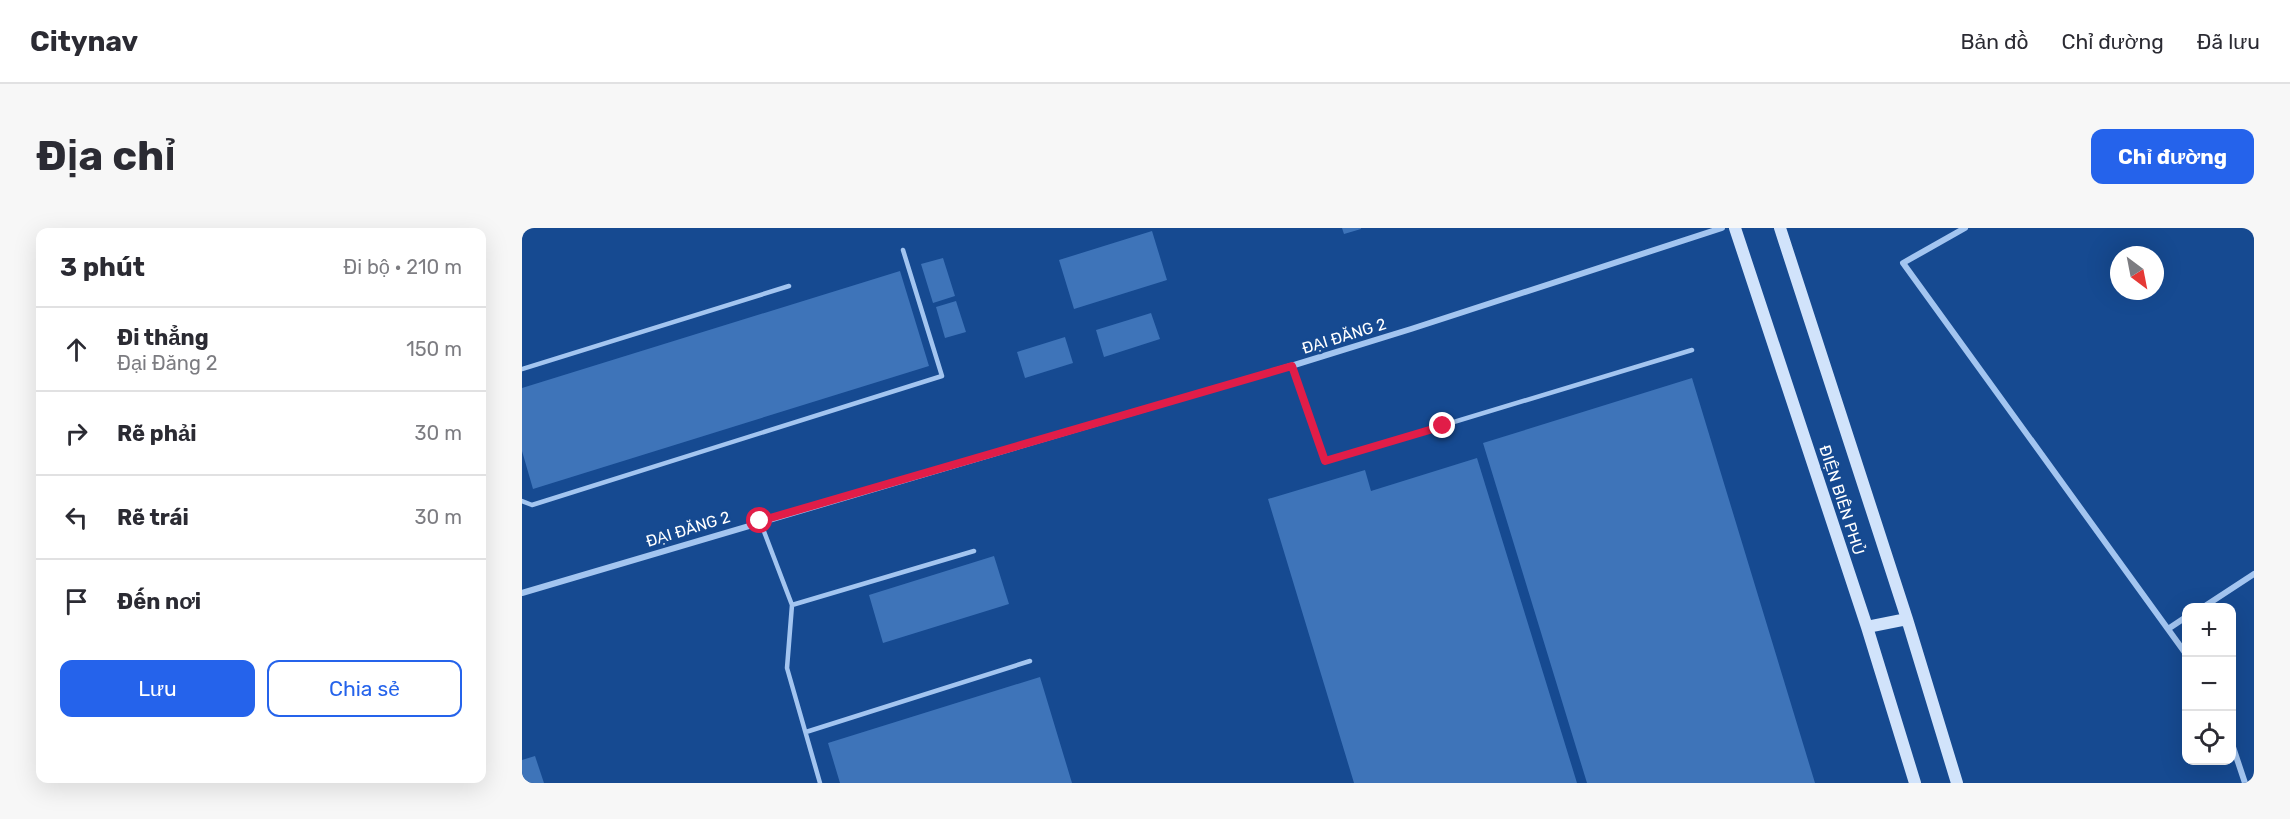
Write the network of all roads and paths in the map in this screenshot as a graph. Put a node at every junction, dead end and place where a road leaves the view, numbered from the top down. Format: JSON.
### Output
{"nodes":[{"id":1,"x":1722,"y":228,"type":"edge"},
{"id":2,"x":1735,"y":228,"type":"edge"},
{"id":3,"x":1780,"y":228,"type":"edge"},
{"id":4,"x":1965,"y":228,"type":"edge"},
{"id":5,"x":903,"y":250,"type":"dead end"},
{"id":6,"x":789,"y":286,"type":"dead end"},
{"id":7,"x":1692,"y":350,"type":"dead end"},
{"id":8,"x":1292,"y":366,"type":"junction"},
{"id":9,"x":522,"y":369,"type":"edge"},
{"id":10,"x":522,"y":501,"type":"edge"},
{"id":11,"x":760,"y":521,"type":"junction"},
{"id":12,"x":975,"y":551,"type":"dead end"},
{"id":13,"x":2254,"y":574,"type":"edge"},
{"id":14,"x":522,"y":593,"type":"edge"},
{"id":15,"x":2210,"y":603,"type":"edge"},
{"id":16,"x":792,"y":605,"type":"junction"},
{"id":17,"x":1907,"y":619,"type":"junction"},
{"id":18,"x":2182,"y":620,"type":"edge"},
{"id":19,"x":1867,"y":627,"type":"junction"},
{"id":20,"x":2168,"y":629,"type":"junction"},
{"id":21,"x":2182,"y":647,"type":"edge"},
{"id":22,"x":1030,"y":661,"type":"dead end"},
{"id":23,"x":806,"y":732,"type":"junction"},
{"id":24,"x":2236,"y":756,"type":"edge"},
{"id":25,"x":820,"y":783,"type":"edge"},
{"id":26,"x":1915,"y":783,"type":"edge"},
{"id":27,"x":1957,"y":783,"type":"edge"},
{"id":28,"x":2245,"y":783,"type":"edge"}],
"edges":[{"from":1,"to":8,"type":"street","name":"ĐẠI ĐĂNG 2"},
{"from":2,"to":19,"type":"main road","name":"ĐIỆN BIÊN PHỦ"},
{"from":3,"to":17,"type":"main road","name":"ĐIỆN BIÊN PHỦ"},
{"from":4,"to":20,"type":"street"},
{"from":5,"to":10,"type":"lane"},
{"from":6,"to":9,"type":"lane"},
{"from":7,"to":8,"type":"lane"},
{"from":8,"to":11,"type":"street","name":"ĐẠI ĐĂNG 2"},
{"from":11,"to":14,"type":"street","name":"ĐẠI ĐĂNG 2"},
{"from":11,"to":16,"type":"lane"},
{"from":12,"to":16,"type":"lane"},
{"from":13,"to":15,"type":"street"},
{"from":16,"to":23,"type":"lane"},
{"from":17,"to":19,"type":"main road"},
{"from":17,"to":27,"type":"main road","name":"ĐIỆN BIÊN PHỦ"},
{"from":18,"to":20,"type":"street"},
{"from":19,"to":26,"type":"main road","name":"ĐIỆN BIÊN PHỦ"},
{"from":20,"to":21,"type":"street"},
{"from":22,"to":23,"type":"lane"},
{"from":23,"to":25,"type":"lane"},
{"from":24,"to":28,"type":"street"}]}
